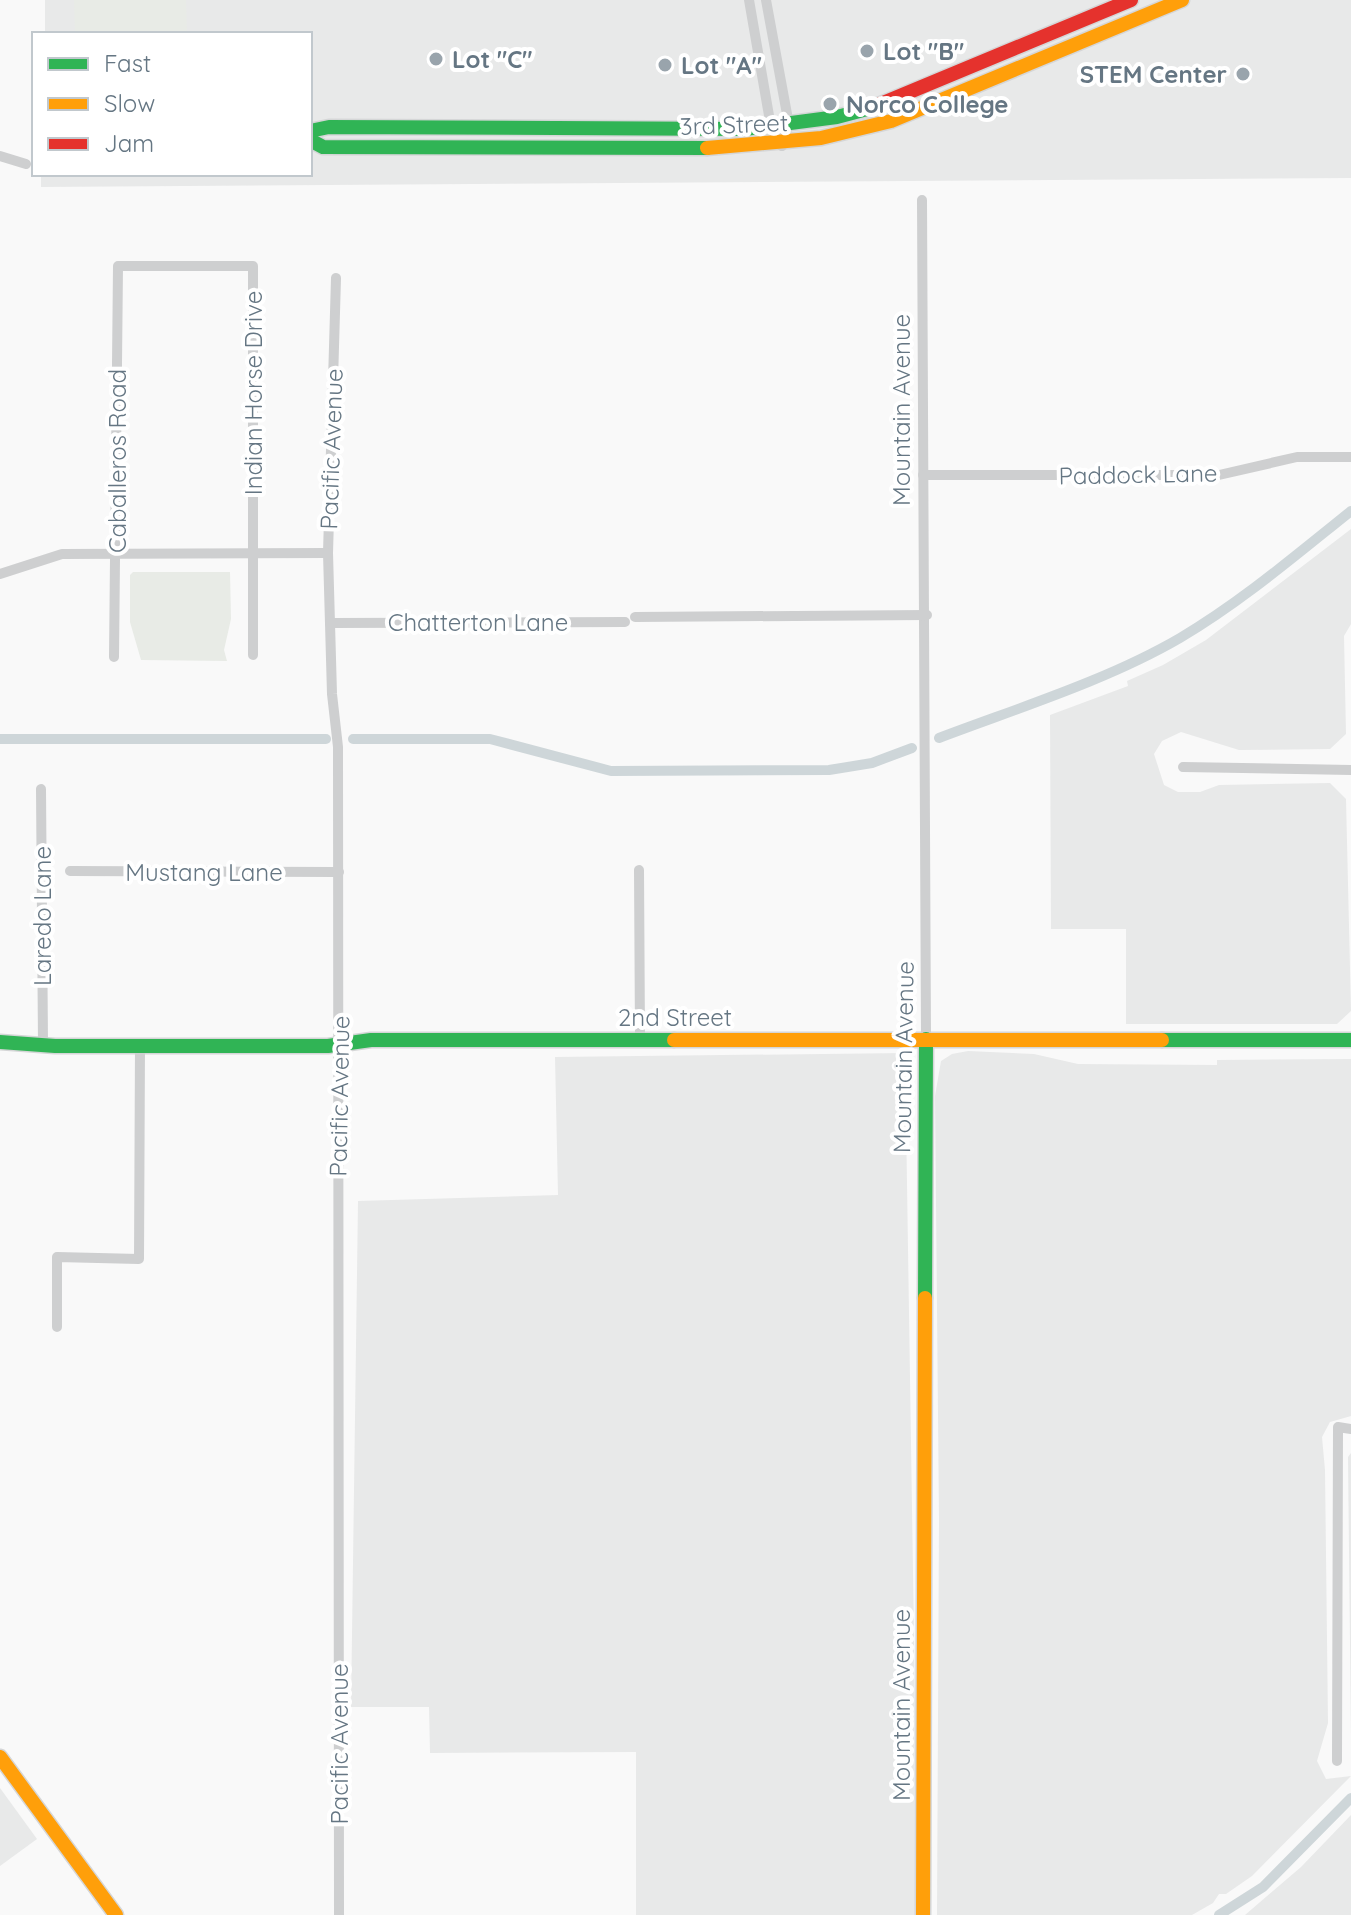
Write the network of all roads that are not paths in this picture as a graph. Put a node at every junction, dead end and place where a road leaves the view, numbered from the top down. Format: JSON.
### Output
{"nodes":[{"id":1,"x":749,"y":0,"type":"edge"},
{"id":2,"x":766,"y":0,"type":"edge"},
{"id":3,"x":1131,"y":0,"type":"edge"},
{"id":4,"x":1182,"y":0,"type":"edge"},
{"id":5,"x":1027,"y":43,"type":"junction"},
{"id":6,"x":1033,"y":62,"type":"junction"},
{"id":7,"x":788,"y":125,"type":"junction"},
{"id":8,"x":771,"y":127,"type":"junction"},
{"id":9,"x":312,"y":131,"type":"edge"},
{"id":10,"x":312,"y":141,"type":"edge"},
{"id":11,"x":782,"y":146,"type":"junction"},
{"id":12,"x":0,"y":156,"type":"edge"},
{"id":13,"x":26,"y":164,"type":"dead end"},
{"id":14,"x":922,"y":200,"type":"dead end"},
{"id":15,"x":118,"y":266,"type":"joint"},
{"id":16,"x":336,"y":278,"type":"dead end"},
{"id":17,"x":1351,"y":457,"type":"edge"},
{"id":18,"x":923,"y":475,"type":"junction"},
{"id":19,"x":328,"y":553,"type":"junction"},
{"id":20,"x":253,"y":555,"type":"junction"},
{"id":21,"x":116,"y":556,"type":"junction"},
{"id":22,"x":0,"y":574,"type":"edge"},
{"id":23,"x":927,"y":615,"type":"junction"},
{"id":24,"x":330,"y":623,"type":"junction"},
{"id":25,"x":253,"y":655,"type":"dead end"},
{"id":26,"x":114,"y":657,"type":"dead end"},
{"id":27,"x":1183,"y":767,"type":"dead end"},
{"id":28,"x":1351,"y":770,"type":"edge"},
{"id":29,"x":41,"y":789,"type":"dead end"},
{"id":30,"x":639,"y":870,"type":"dead end"},
{"id":31,"x":70,"y":871,"type":"dead end"},
{"id":32,"x":339,"y":872,"type":"junction"},
{"id":33,"x":640,"y":1039,"type":"junction"},
{"id":34,"x":926,"y":1039,"type":"junction"},
{"id":35,"x":1351,"y":1040,"type":"edge"},
{"id":36,"x":0,"y":1042,"type":"edge"},
{"id":37,"x":43,"y":1043,"type":"junction"},
{"id":38,"x":140,"y":1045,"type":"junction"},
{"id":39,"x":338,"y":1045,"type":"junction"},
{"id":40,"x":57,"y":1327,"type":"dead end"},
{"id":41,"x":1351,"y":1429,"type":"edge"},
{"id":42,"x":0,"y":1757,"type":"edge"},
{"id":43,"x":1337,"y":1761,"type":"dead end"},
{"id":44,"x":116,"y":1915,"type":"edge"},
{"id":45,"x":339,"y":1915,"type":"edge"},
{"id":46,"x":923,"y":1915,"type":"edge"}],
"edges":[{"from":1,"to":8,"type":"street"},
{"from":2,"to":7,"type":"street"},
{"from":3,"to":5,"type":"street","name":"3rd Street"},
{"from":4,"to":6,"type":"street","name":"3rd Street"},
{"from":5,"to":6,"type":"street"},
{"from":5,"to":7,"type":"street","name":"3rd Street"},
{"from":6,"to":11,"type":"street","name":"3rd Street"},
{"from":7,"to":8,"type":"street","name":"3rd Street"},
{"from":7,"to":11,"type":"street"},
{"from":8,"to":9,"type":"street","name":"3rd Street"},
{"from":8,"to":11,"type":"street"},
{"from":10,"to":11,"type":"street","name":"3rd Street"},
{"from":12,"to":13,"type":"street"},
{"from":14,"to":18,"type":"street","name":"Mountain Avenue"},
{"from":15,"to":20,"type":"street","name":"Indian Horse Drive"},
{"from":15,"to":21,"type":"street","name":"Caballeros Road"},
{"from":16,"to":19,"type":"street","name":"Pacific Avenue"},
{"from":17,"to":18,"type":"street","name":"Paddock Lane"},
{"from":18,"to":23,"type":"street","name":"Mountain Avenue"},
{"from":19,"to":20,"type":"street"},
{"from":19,"to":24,"type":"street","name":"Pacific Avenue"},
{"from":20,"to":21,"type":"street"},
{"from":20,"to":25,"type":"street","name":"Indian Horse Drive"},
{"from":21,"to":22,"type":"street"},
{"from":21,"to":26,"type":"street","name":"Caballeros Road"},
{"from":23,"to":24,"type":"street","name":"Chatterton Lane"},
{"from":23,"to":34,"type":"street","name":"Mountain Avenue"},
{"from":24,"to":32,"type":"street","name":"Pacific Avenue"},
{"from":27,"to":28,"type":"street"},
{"from":29,"to":37,"type":"street","name":"Laredo Lane"},
{"from":30,"to":33,"type":"street"},
{"from":31,"to":32,"type":"street","name":"Mustang Lane"},
{"from":32,"to":39,"type":"street","name":"Pacific Avenue"},
{"from":33,"to":34,"type":"street","name":"2nd Street"},
{"from":33,"to":39,"type":"street","name":"2nd Street"},
{"from":34,"to":35,"type":"street","name":"2nd Street"},
{"from":34,"to":46,"type":"street","name":"Mountain Avenue"},
{"from":36,"to":37,"type":"street","name":"2nd Street"},
{"from":37,"to":38,"type":"street","name":"2nd Street"},
{"from":38,"to":39,"type":"street","name":"2nd Street"},
{"from":38,"to":40,"type":"street"},
{"from":39,"to":45,"type":"street","name":"Pacific Avenue"},
{"from":41,"to":43,"type":"street"},
{"from":42,"to":44,"type":"street"}]}
